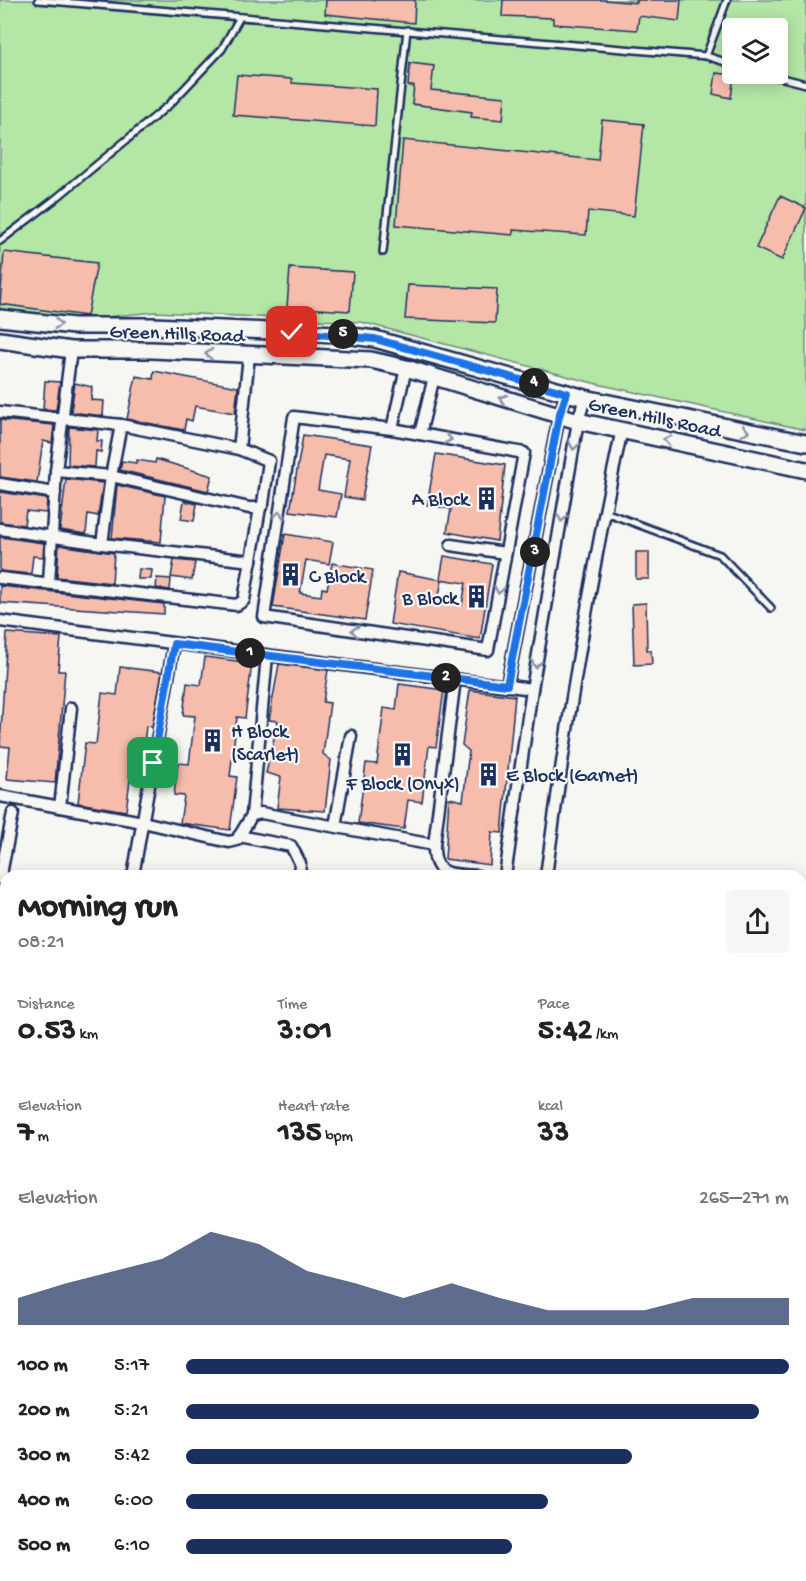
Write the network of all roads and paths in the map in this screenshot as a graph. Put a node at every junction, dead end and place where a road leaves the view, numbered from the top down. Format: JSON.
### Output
{"nodes":[{"id":1,"x":38,"y":0,"type":"edge"},
{"id":2,"x":727,"y":0,"type":"edge"},
{"id":3,"x":240,"y":17,"type":"junction"},
{"id":4,"x":407,"y":30,"type":"junction"},
{"id":5,"x":706,"y":56,"type":"junction"},
{"id":6,"x":722,"y":61,"type":"edge"},
{"id":7,"x":788,"y":79,"type":"edge"},
{"id":8,"x":806,"y":84,"type":"edge"},
{"id":9,"x":0,"y":241,"type":"edge"},
{"id":10,"x":383,"y":252,"type":"dead end"},
{"id":11,"x":0,"y":318,"type":"edge"},
{"id":12,"x":0,"y":340,"type":"edge"},
{"id":13,"x":71,"y":350,"type":"junction"},
{"id":14,"x":249,"y":356,"type":"junction"},
{"id":15,"x":406,"y":368,"type":"junction"},
{"id":16,"x":434,"y":377,"type":"junction"},
{"id":17,"x":567,"y":393,"type":"junction"},
{"id":18,"x":585,"y":398,"type":"junction"},
{"id":19,"x":0,"y":412,"type":"edge"},
{"id":20,"x":559,"y":416,"type":"junction"},
{"id":21,"x":61,"y":418,"type":"junction"},
{"id":22,"x":578,"y":422,"type":"junction"},
{"id":23,"x":121,"y":425,"type":"junction"},
{"id":24,"x":392,"y":429,"type":"junction"},
{"id":25,"x":622,"y":429,"type":"junction"},
{"id":26,"x":420,"y":434,"type":"junction"},
{"id":27,"x":806,"y":443,"type":"edge"},
{"id":28,"x":239,"y":449,"type":"junction"},
{"id":29,"x":806,"y":470,"type":"edge"},
{"id":30,"x":56,"y":471,"type":"junction"},
{"id":31,"x":111,"y":476,"type":"junction"},
{"id":32,"x":0,"y":484,"type":"edge"},
{"id":33,"x":55,"y":493,"type":"junction"},
{"id":34,"x":260,"y":508,"type":"junction"},
{"id":35,"x":603,"y":511,"type":"junction"},
{"id":36,"x":0,"y":529,"type":"edge"},
{"id":37,"x":52,"y":535,"type":"junction"},
{"id":38,"x":102,"y":544,"type":"junction"},
{"id":39,"x":450,"y":545,"type":"dead end"},
{"id":40,"x":505,"y":553,"type":"junction"},
{"id":41,"x":251,"y":561,"type":"junction"},
{"id":42,"x":533,"y":562,"type":"junction"},
{"id":43,"x":554,"y":565,"type":"junction"},
{"id":44,"x":0,"y":578,"type":"edge"},
{"id":45,"x":49,"y":582,"type":"junction"},
{"id":46,"x":771,"y":608,"type":"dead end"},
{"id":47,"x":0,"y":621,"type":"edge"},
{"id":48,"x":174,"y":644,"type":"junction"},
{"id":49,"x":267,"y":656,"type":"junction"},
{"id":50,"x":455,"y":679,"type":"junction"},
{"id":51,"x":507,"y":685,"type":"junction"},
{"id":52,"x":532,"y":688,"type":"junction"},
{"id":53,"x":71,"y":708,"type":"dead end"},
{"id":54,"x":351,"y":736,"type":"dead end"},
{"id":55,"x":0,"y":796,"type":"edge"},
{"id":56,"x":60,"y":807,"type":"junction"},
{"id":57,"x":13,"y":813,"type":"dead end"},
{"id":58,"x":252,"y":815,"type":"junction"},
{"id":59,"x":143,"y":822,"type":"junction"},
{"id":60,"x":334,"y":826,"type":"junction"},
{"id":61,"x":239,"y":836,"type":"junction"},
{"id":62,"x":434,"y":844,"type":"junction"},
{"id":63,"x":2,"y":870,"type":"edge"},
{"id":64,"x":134,"y":870,"type":"edge"},
{"id":65,"x":299,"y":870,"type":"edge"},
{"id":66,"x":442,"y":870,"type":"edge"},
{"id":67,"x":506,"y":870,"type":"edge"},
{"id":68,"x":547,"y":870,"type":"edge"}],
"edges":[{"from":1,"to":3,"type":"lane"},
{"from":2,"to":5,"type":"lane"},
{"from":3,"to":4,"type":"lane"},
{"from":3,"to":9,"type":"lane"},
{"from":4,"to":5,"type":"lane"},
{"from":4,"to":10,"type":"lane"},
{"from":5,"to":6,"type":"lane"},
{"from":7,"to":8,"type":"lane"},
{"from":11,"to":17,"type":"street","name":"Green Hills Road","one_way":true},
{"from":12,"to":13,"type":"street","name":"Green Hills Road"},
{"from":14,"to":13,"type":"street","name":"Green Hills Road","one_way":true},
{"from":13,"to":21,"type":"street"},
{"from":14,"to":15,"type":"street","name":"Green Hills Road"},
{"from":14,"to":28,"type":"street"},
{"from":15,"to":16,"type":"street","name":"Green Hills Road"},
{"from":15,"to":24,"type":"street"},
{"from":20,"to":16,"type":"street","name":"Green Hills Road","one_way":true},
{"from":16,"to":26,"type":"street"},
{"from":17,"to":18,"type":"street","name":"Green Hills Road"},
{"from":17,"to":20,"type":"street"},
{"from":18,"to":22,"type":"street"},
{"from":18,"to":27,"type":"street","name":"Green Hills Road","one_way":true},
{"from":19,"to":21,"type":"street"},
{"from":20,"to":22,"type":"street","name":"Green Hills Road"},
{"from":20,"to":42,"type":"street"},
{"from":21,"to":23,"type":"street"},
{"from":21,"to":30,"type":"street"},
{"from":22,"to":25,"type":"street","name":"Green Hills Road"},
{"from":22,"to":43,"type":"street","one_way":true},
{"from":23,"to":28,"type":"street"},
{"from":23,"to":31,"type":"street"},
{"from":24,"to":26,"type":"street"},
{"from":40,"to":24,"type":"street","one_way":true},
{"from":29,"to":25,"type":"street","name":"Green Hills Road","one_way":true},
{"from":25,"to":35,"type":"street"},
{"from":26,"to":40,"type":"street","one_way":true},
{"from":28,"to":34,"type":"street"},
{"from":30,"to":31,"type":"street"},
{"from":30,"to":33,"type":"street"},
{"from":31,"to":34,"type":"street"},
{"from":31,"to":38,"type":"street"},
{"from":32,"to":33,"type":"street"},
{"from":33,"to":37,"type":"street"},
{"from":34,"to":41,"type":"street"},
{"from":35,"to":46,"type":"lane"},
{"from":35,"to":68,"type":"street"},
{"from":36,"to":37,"type":"street"},
{"from":37,"to":38,"type":"street"},
{"from":37,"to":45,"type":"street"},
{"from":38,"to":41,"type":"street"},
{"from":39,"to":40,"type":"street"},
{"from":41,"to":45,"type":"street"},
{"from":42,"to":43,"type":"street"},
{"from":42,"to":51,"type":"street"},
{"from":43,"to":52,"type":"street","one_way":true},
{"from":44,"to":45,"type":"street"},
{"from":47,"to":48,"type":"street"},
{"from":48,"to":49,"type":"street"},
{"from":48,"to":59,"type":"street"},
{"from":49,"to":50,"type":"street"},
{"from":49,"to":58,"type":"street"},
{"from":50,"to":51,"type":"street"},
{"from":50,"to":62,"type":"street"},
{"from":51,"to":52,"type":"street"},
{"from":52,"to":67,"type":"street"},
{"from":53,"to":56,"type":"street"},
{"from":54,"to":60,"type":"street"},
{"from":55,"to":56,"type":"street"},
{"from":56,"to":59,"type":"street"},
{"from":57,"to":63,"type":"street"},
{"from":58,"to":60,"type":"street"},
{"from":58,"to":61,"type":"street"},
{"from":59,"to":61,"type":"street"},
{"from":59,"to":64,"type":"street"},
{"from":60,"to":62,"type":"street"},
{"from":61,"to":65,"type":"street"},
{"from":62,"to":66,"type":"street"}]}
